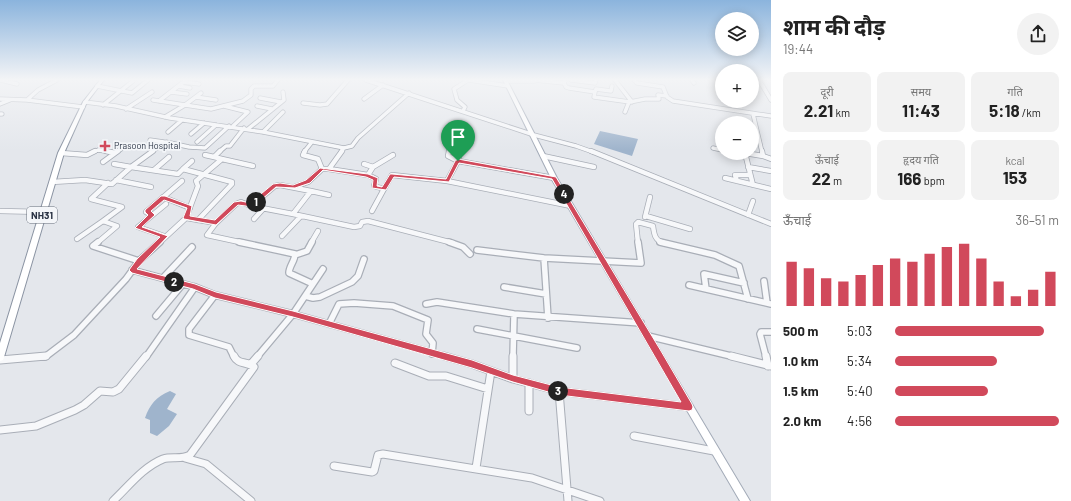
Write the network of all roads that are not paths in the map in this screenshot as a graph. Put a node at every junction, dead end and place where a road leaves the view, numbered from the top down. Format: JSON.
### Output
{"nodes":[{"id":1,"x":75,"y":103,"type":"edge"},
{"id":2,"x":135,"y":103,"type":"edge"},
{"id":3,"x":174,"y":103,"type":"edge"},
{"id":4,"x":230,"y":103,"type":"edge"},
{"id":5,"x":279,"y":103,"type":"edge"},
{"id":6,"x":306,"y":103,"type":"edge"},
{"id":7,"x":328,"y":103,"type":"edge"},
{"id":8,"x":395,"y":103,"type":"edge"},
{"id":9,"x":440,"y":103,"type":"edge"},
{"id":10,"x":460,"y":103,"type":"edge"},
{"id":11,"x":517,"y":103,"type":"edge"},
{"id":12,"x":629,"y":103,"type":"edge"},
{"id":13,"x":692,"y":103,"type":"edge"},
{"id":14,"x":84,"y":104,"type":"junction"},
{"id":15,"x":103,"y":105,"type":"joint"},
{"id":16,"x":185,"y":105,"type":"junction"},
{"id":17,"x":223,"y":105,"type":"junction"},
{"id":18,"x":257,"y":106,"type":"dead end"},
{"id":19,"x":126,"y":109,"type":"junction"},
{"id":20,"x":272,"y":109,"type":"junction"},
{"id":21,"x":463,"y":111,"type":"junction"},
{"id":22,"x":283,"y":112,"type":"dead end"},
{"id":23,"x":625,"y":112,"type":"dead end"},
{"id":24,"x":753,"y":114,"type":"junction"},
{"id":25,"x":771,"y":116,"type":"edge"},
{"id":26,"x":165,"y":117,"type":"junction"},
{"id":27,"x":182,"y":120,"type":"junction"},
{"id":28,"x":204,"y":123,"type":"junction"},
{"id":29,"x":216,"y":125,"type":"junction"},
{"id":30,"x":231,"y":126,"type":"junction"},
{"id":31,"x":246,"y":129,"type":"junction"},
{"id":32,"x":168,"y":132,"type":"dead end"},
{"id":33,"x":263,"y":132,"type":"junction"},
{"id":34,"x":190,"y":134,"type":"dead end"},
{"id":35,"x":534,"y":135,"type":"junction"},
{"id":36,"x":150,"y":140,"type":"dead end"},
{"id":37,"x":164,"y":142,"type":"junction"},
{"id":38,"x":197,"y":142,"type":"dead end"},
{"id":39,"x":312,"y":142,"type":"junction"},
{"id":40,"x":462,"y":145,"type":"dead end"},
{"id":41,"x":450,"y":146,"type":"dead end"},
{"id":42,"x":344,"y":148,"type":"junction"},
{"id":43,"x":121,"y":149,"type":"dead end"},
{"id":44,"x":62,"y":153,"type":"junction"},
{"id":45,"x":115,"y":154,"type":"junction"},
{"id":46,"x":205,"y":155,"type":"dead end"},
{"id":47,"x":393,"y":155,"type":"dead end"},
{"id":48,"x":759,"y":155,"type":"edge"},
{"id":49,"x":544,"y":156,"type":"junction"},
{"id":50,"x":763,"y":156,"type":"junction"},
{"id":51,"x":169,"y":157,"type":"dead end"},
{"id":52,"x":214,"y":157,"type":"junction"},
{"id":53,"x":222,"y":159,"type":"junction"},
{"id":54,"x":771,"y":159,"type":"edge"},
{"id":55,"x":746,"y":160,"type":"edge"},
{"id":56,"x":192,"y":161,"type":"dead end"},
{"id":57,"x":458,"y":161,"type":"junction"},
{"id":58,"x":103,"y":162,"type":"dead end"},
{"id":59,"x":114,"y":164,"type":"dead end"},
{"id":60,"x":364,"y":164,"type":"dead end"},
{"id":61,"x":254,"y":166,"type":"dead end"},
{"id":62,"x":131,"y":167,"type":"junction"},
{"id":63,"x":373,"y":167,"type":"junction"},
{"id":64,"x":594,"y":167,"type":"dead end"},
{"id":65,"x":748,"y":167,"type":"junction"},
{"id":66,"x":183,"y":169,"type":"junction"},
{"id":67,"x":322,"y":169,"type":"junction"},
{"id":68,"x":329,"y":169,"type":"junction"},
{"id":69,"x":154,"y":170,"type":"junction"},
{"id":70,"x":771,"y":171,"type":"edge"},
{"id":71,"x":204,"y":174,"type":"junction"},
{"id":72,"x":368,"y":175,"type":"junction"},
{"id":73,"x":750,"y":175,"type":"junction"},
{"id":74,"x":554,"y":178,"type":"junction"},
{"id":75,"x":725,"y":178,"type":"dead end"},
{"id":76,"x":116,"y":180,"type":"junction"},
{"id":77,"x":182,"y":181,"type":"dead end"},
{"id":78,"x":448,"y":181,"type":"junction"},
{"id":79,"x":737,"y":181,"type":"junction"},
{"id":80,"x":52,"y":182,"type":"junction"},
{"id":81,"x":108,"y":183,"type":"junction"},
{"id":82,"x":753,"y":185,"type":"junction"},
{"id":83,"x":151,"y":187,"type":"dead end"},
{"id":84,"x":294,"y":187,"type":"junction"},
{"id":85,"x":384,"y":189,"type":"junction"},
{"id":86,"x":771,"y":189,"type":"edge"},
{"id":87,"x":311,"y":191,"type":"junction"},
{"id":88,"x":328,"y":195,"type":"dead end"},
{"id":89,"x":163,"y":197,"type":"junction"},
{"id":90,"x":650,"y":197,"type":"dead end"},
{"id":91,"x":753,"y":201,"type":"dead end"},
{"id":92,"x":166,"y":204,"type":"dead end"},
{"id":93,"x":251,"y":206,"type":"junction"},
{"id":94,"x":572,"y":206,"type":"junction"},
{"id":95,"x":190,"y":208,"type":"junction"},
{"id":96,"x":263,"y":208,"type":"junction"},
{"id":97,"x":372,"y":211,"type":"dead end"},
{"id":98,"x":0,"y":212,"type":"edge"},
{"id":99,"x":43,"y":212,"type":"junction"},
{"id":100,"x":293,"y":214,"type":"junction"},
{"id":101,"x":152,"y":215,"type":"junction"},
{"id":102,"x":748,"y":215,"type":"junction"},
{"id":103,"x":301,"y":216,"type":"junction"},
{"id":104,"x":646,"y":216,"type":"junction"},
{"id":105,"x":186,"y":218,"type":"junction"},
{"id":106,"x":254,"y":219,"type":"dead end"},
{"id":107,"x":198,"y":220,"type":"junction"},
{"id":108,"x":103,"y":221,"type":"junction"},
{"id":109,"x":216,"y":223,"type":"junction"},
{"id":110,"x":644,"y":223,"type":"junction"},
{"id":111,"x":771,"y":224,"type":"edge"},
{"id":112,"x":690,"y":229,"type":"dead end"},
{"id":113,"x":318,"y":231,"type":"dead end"},
{"id":114,"x":164,"y":236,"type":"junction"},
{"id":115,"x":282,"y":236,"type":"dead end"},
{"id":116,"x":78,"y":239,"type":"dead end"},
{"id":117,"x":192,"y":247,"type":"dead end"},
{"id":118,"x":477,"y":250,"type":"dead end"},
{"id":119,"x":470,"y":254,"type":"dead end"},
{"id":120,"x":295,"y":256,"type":"junction"},
{"id":121,"x":544,"y":258,"type":"junction"},
{"id":122,"x":364,"y":259,"type":"dead end"},
{"id":123,"x":139,"y":261,"type":"junction"},
{"id":124,"x":603,"y":261,"type":"junction"},
{"id":125,"x":324,"y":269,"type":"dead end"},
{"id":126,"x":132,"y":270,"type":"junction"},
{"id":127,"x":163,"y":278,"type":"junction"},
{"id":128,"x":764,"y":281,"type":"dead end"},
{"id":129,"x":744,"y":283,"type":"junction"},
{"id":130,"x":313,"y":284,"type":"junction"},
{"id":131,"x":182,"y":285,"type":"junction"},
{"id":132,"x":689,"y":285,"type":"dead end"},
{"id":133,"x":195,"y":287,"type":"junction"},
{"id":134,"x":504,"y":287,"type":"dead end"},
{"id":135,"x":706,"y":289,"type":"junction"},
{"id":136,"x":546,"y":294,"type":"junction"},
{"id":137,"x":215,"y":295,"type":"junction"},
{"id":138,"x":305,"y":296,"type":"junction"},
{"id":139,"x":748,"y":299,"type":"junction"},
{"id":140,"x":426,"y":304,"type":"dead end"},
{"id":141,"x":769,"y":304,"type":"edge"},
{"id":142,"x":293,"y":314,"type":"junction"},
{"id":143,"x":514,"y":314,"type":"junction"},
{"id":144,"x":156,"y":316,"type":"dead end"},
{"id":145,"x":548,"y":318,"type":"junction"},
{"id":146,"x":641,"y":323,"type":"junction"},
{"id":147,"x":329,"y":324,"type":"junction"},
{"id":148,"x":477,"y":329,"type":"dead end"},
{"id":149,"x":771,"y":332,"type":"edge"},
{"id":150,"x":513,"y":336,"type":"junction"},
{"id":151,"x":648,"y":336,"type":"junction"},
{"id":152,"x":577,"y":348,"type":"dead end"},
{"id":153,"x":432,"y":354,"type":"junction"},
{"id":154,"x":0,"y":359,"type":"edge"},
{"id":155,"x":251,"y":364,"type":"junction"},
{"id":156,"x":395,"y":364,"type":"dead end"},
{"id":157,"x":770,"y":366,"type":"edge"},
{"id":158,"x":491,"y":371,"type":"junction"},
{"id":159,"x":513,"y":379,"type":"junction"},
{"id":160,"x":529,"y":383,"type":"junction"},
{"id":161,"x":488,"y":389,"type":"junction"},
{"id":162,"x":559,"y":391,"type":"junction"},
{"id":163,"x":689,"y":407,"type":"junction"},
{"id":164,"x":529,"y":411,"type":"dead end"},
{"id":165,"x":0,"y":430,"type":"edge"},
{"id":166,"x":634,"y":436,"type":"dead end"},
{"id":167,"x":714,"y":451,"type":"junction"},
{"id":168,"x":185,"y":458,"type":"junction"},
{"id":169,"x":334,"y":466,"type":"dead end"},
{"id":170,"x":476,"y":468,"type":"junction"},
{"id":171,"x":567,"y":490,"type":"junction"},
{"id":172,"x":113,"y":501,"type":"edge"},
{"id":173,"x":251,"y":501,"type":"edge"},
{"id":174,"x":568,"y":501,"type":"edge"},
{"id":175,"x":600,"y":501,"type":"edge"},
{"id":176,"x":745,"y":501,"type":"edge"}],
"edges":[{"from":1,"to":14,"type":"street"},
{"from":2,"to":19,"type":"street"},
{"from":3,"to":16,"type":"street"},
{"from":4,"to":17,"type":"street"},
{"from":5,"to":20,"type":"street"},
{"from":6,"to":7,"type":"street"},
{"from":8,"to":42,"type":"street"},
{"from":9,"to":21,"type":"street"},
{"from":10,"to":21,"type":"street"},
{"from":11,"to":35,"type":"main road"},
{"from":12,"to":23,"type":"street"},
{"from":13,"to":24,"type":"street"},
{"from":14,"to":15,"type":"street"},
{"from":14,"to":44,"type":"highway","number":"NH31"},
{"from":15,"to":19,"type":"street"},
{"from":16,"to":17,"type":"street"},
{"from":16,"to":26,"type":"street"},
{"from":17,"to":30,"type":"street"},
{"from":18,"to":20,"type":"street"},
{"from":19,"to":26,"type":"street"},
{"from":20,"to":31,"type":"street"},
{"from":21,"to":35,"type":"street"},
{"from":22,"to":33,"type":"street"},
{"from":24,"to":25,"type":"street"},
{"from":24,"to":50,"type":"street"},
{"from":26,"to":27,"type":"street"},
{"from":27,"to":28,"type":"street"},
{"from":27,"to":32,"type":"street"},
{"from":28,"to":29,"type":"street"},
{"from":28,"to":34,"type":"street"},
{"from":29,"to":30,"type":"street"},
{"from":29,"to":38,"type":"street"},
{"from":30,"to":31,"type":"street"},
{"from":30,"to":37,"type":"street"},
{"from":31,"to":33,"type":"street"},
{"from":31,"to":52,"type":"street"},
{"from":33,"to":39,"type":"street"},
{"from":35,"to":49,"type":"main road"},
{"from":35,"to":102,"type":"street"},
{"from":36,"to":37,"type":"street"},
{"from":37,"to":62,"type":"street"},
{"from":39,"to":42,"type":"street"},
{"from":39,"to":67,"type":"street"},
{"from":40,"to":57,"type":"street"},
{"from":41,"to":57,"type":"street"},
{"from":42,"to":68,"type":"street"},
{"from":43,"to":45,"type":"street"},
{"from":44,"to":45,"type":"street"},
{"from":44,"to":80,"type":"highway","number":"NH31"},
{"from":45,"to":58,"type":"street"},
{"from":46,"to":52,"type":"street"},
{"from":47,"to":63,"type":"street"},
{"from":48,"to":50,"type":"street"},
{"from":49,"to":64,"type":"street"},
{"from":49,"to":74,"type":"main road"},
{"from":50,"to":54,"type":"street"},
{"from":51,"to":69,"type":"street"},
{"from":52,"to":53,"type":"street"},
{"from":53,"to":61,"type":"street"},
{"from":53,"to":71,"type":"street"},
{"from":55,"to":65,"type":"street"},
{"from":56,"to":66,"type":"street"},
{"from":57,"to":74,"type":"street"},
{"from":57,"to":78,"type":"street"},
{"from":59,"to":62,"type":"street"},
{"from":60,"to":63,"type":"street"},
{"from":62,"to":69,"type":"street"},
{"from":62,"to":76,"type":"street"},
{"from":63,"to":72,"type":"street"},
{"from":65,"to":70,"type":"street"},
{"from":65,"to":73,"type":"street"},
{"from":66,"to":69,"type":"street"},
{"from":66,"to":71,"type":"street"},
{"from":67,"to":68,"type":"street"},
{"from":67,"to":84,"type":"street"},
{"from":68,"to":72,"type":"street"},
{"from":71,"to":95,"type":"street"},
{"from":71,"to":107,"type":"street"},
{"from":72,"to":85,"type":"street"},
{"from":73,"to":79,"type":"street"},
{"from":73,"to":82,"type":"street"},
{"from":74,"to":94,"type":"main road"},
{"from":75,"to":79,"type":"street"},
{"from":76,"to":81,"type":"street"},
{"from":76,"to":83,"type":"street"},
{"from":77,"to":89,"type":"street"},
{"from":78,"to":85,"type":"street"},
{"from":78,"to":94,"type":"street"},
{"from":79,"to":82,"type":"street"},
{"from":80,"to":81,"type":"street"},
{"from":80,"to":99,"type":"highway","number":"NH31"},
{"from":81,"to":108,"type":"street"},
{"from":82,"to":86,"type":"street"},
{"from":84,"to":87,"type":"street"},
{"from":84,"to":93,"type":"street"},
{"from":85,"to":97,"type":"street"},
{"from":87,"to":88,"type":"street"},
{"from":87,"to":100,"type":"street"},
{"from":89,"to":95,"type":"street"},
{"from":89,"to":101,"type":"street"},
{"from":90,"to":104,"type":"street"},
{"from":91,"to":102,"type":"street"},
{"from":92,"to":101,"type":"street"},
{"from":93,"to":96,"type":"street"},
{"from":93,"to":109,"type":"street"},
{"from":94,"to":124,"type":"main road"},
{"from":95,"to":105,"type":"street"},
{"from":96,"to":100,"type":"street"},
{"from":96,"to":106,"type":"street"},
{"from":98,"to":99,"type":"street"},
{"from":99,"to":154,"type":"highway","number":"NH31"},
{"from":100,"to":103,"type":"street"},
{"from":101,"to":114,"type":"street"},
{"from":102,"to":111,"type":"street"},
{"from":103,"to":115,"type":"street"},
{"from":103,"to":119,"type":"street"},
{"from":104,"to":110,"type":"street"},
{"from":104,"to":112,"type":"street"},
{"from":105,"to":107,"type":"street"},
{"from":105,"to":114,"type":"street"},
{"from":107,"to":109,"type":"street"},
{"from":108,"to":116,"type":"street"},
{"from":108,"to":123,"type":"street"},
{"from":109,"to":120,"type":"street"},
{"from":110,"to":124,"type":"street"},
{"from":110,"to":129,"type":"street"},
{"from":113,"to":120,"type":"street"},
{"from":114,"to":123,"type":"street"},
{"from":117,"to":127,"type":"street"},
{"from":118,"to":121,"type":"street"},
{"from":120,"to":130,"type":"street"},
{"from":121,"to":124,"type":"street"},
{"from":121,"to":136,"type":"street"},
{"from":122,"to":138,"type":"street"},
{"from":123,"to":126,"type":"street"},
{"from":124,"to":146,"type":"main road"},
{"from":125,"to":130,"type":"street"},
{"from":126,"to":127,"type":"street"},
{"from":126,"to":154,"type":"street"},
{"from":127,"to":131,"type":"street"},
{"from":128,"to":141,"type":"street"},
{"from":129,"to":135,"type":"street"},
{"from":129,"to":139,"type":"street"},
{"from":130,"to":138,"type":"street"},
{"from":131,"to":133,"type":"street"},
{"from":131,"to":144,"type":"street"},
{"from":132,"to":135,"type":"street"},
{"from":133,"to":137,"type":"street"},
{"from":133,"to":165,"type":"street"},
{"from":134,"to":136,"type":"street"},
{"from":135,"to":139,"type":"street"},
{"from":136,"to":145,"type":"street"},
{"from":137,"to":142,"type":"street"},
{"from":137,"to":155,"type":"street"},
{"from":138,"to":142,"type":"street"},
{"from":139,"to":141,"type":"street"},
{"from":140,"to":143,"type":"street"},
{"from":142,"to":147,"type":"street"},
{"from":142,"to":155,"type":"street"},
{"from":143,"to":145,"type":"street"},
{"from":143,"to":150,"type":"street"},
{"from":145,"to":146,"type":"street"},
{"from":146,"to":151,"type":"main road"},
{"from":147,"to":153,"type":"street"},
{"from":147,"to":153,"type":"street"},
{"from":148,"to":150,"type":"street"},
{"from":149,"to":157,"type":"street"},
{"from":150,"to":152,"type":"street"},
{"from":150,"to":159,"type":"street"},
{"from":151,"to":157,"type":"street"},
{"from":151,"to":163,"type":"main road"},
{"from":153,"to":158,"type":"street"},
{"from":155,"to":168,"type":"street"},
{"from":156,"to":161,"type":"street"},
{"from":158,"to":159,"type":"street"},
{"from":158,"to":161,"type":"street"},
{"from":159,"to":160,"type":"street"},
{"from":160,"to":162,"type":"street"},
{"from":160,"to":164,"type":"street"},
{"from":161,"to":170,"type":"street"},
{"from":162,"to":163,"type":"street"},
{"from":162,"to":171,"type":"street"},
{"from":163,"to":167,"type":"main road"},
{"from":166,"to":167,"type":"street"},
{"from":167,"to":176,"type":"main road"},
{"from":168,"to":172,"type":"street"},
{"from":168,"to":173,"type":"street"},
{"from":169,"to":170,"type":"street"},
{"from":170,"to":171,"type":"street"},
{"from":171,"to":174,"type":"street"},
{"from":171,"to":175,"type":"street"}]}
